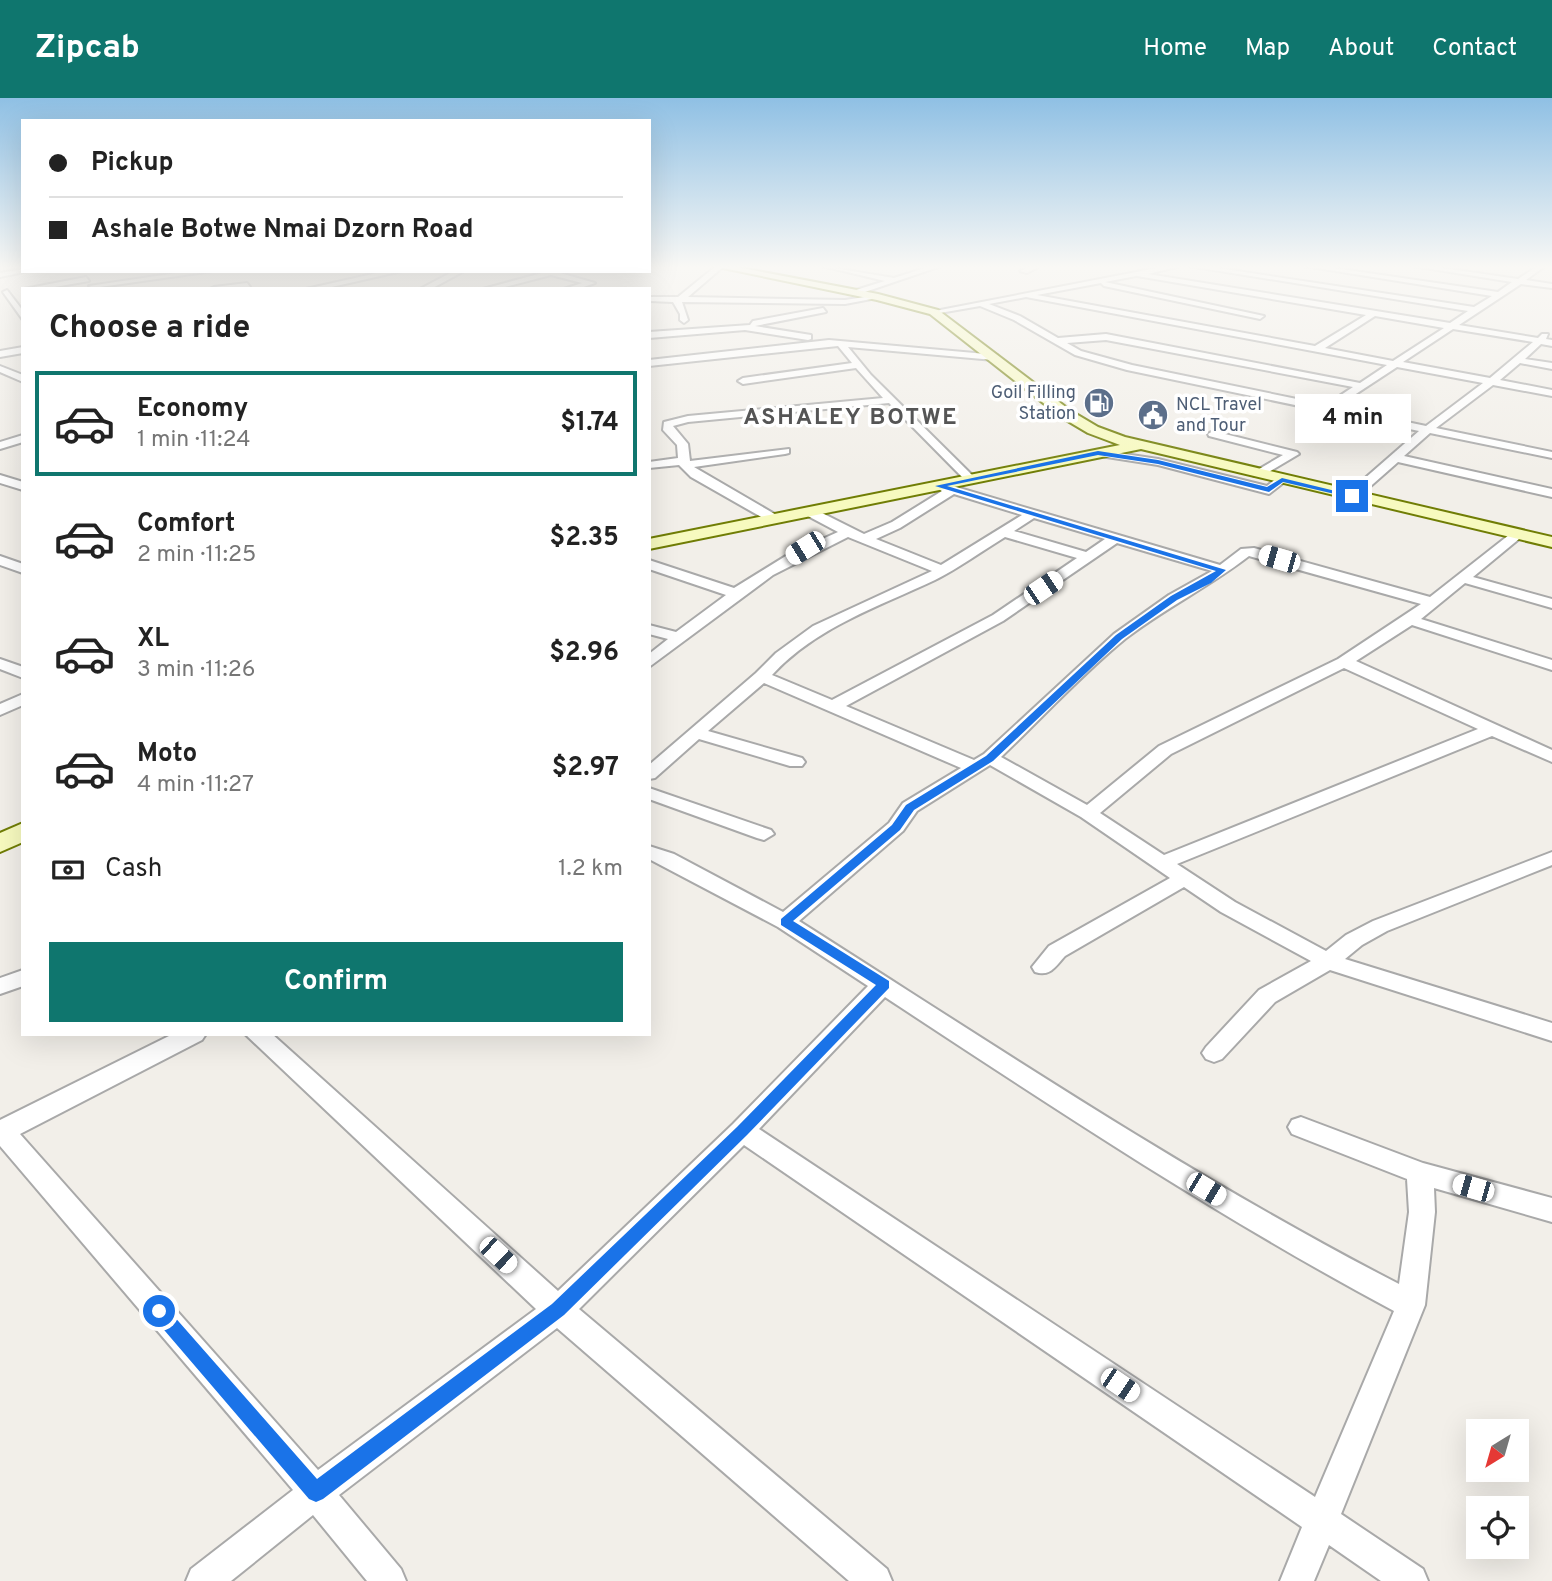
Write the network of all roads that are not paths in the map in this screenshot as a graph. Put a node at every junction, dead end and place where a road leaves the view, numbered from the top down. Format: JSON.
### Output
{"nodes":[{"id":1,"x":792,"y":335,"type":"edge"},
{"id":2,"x":965,"y":335,"type":"edge"},
{"id":3,"x":1044,"y":335,"type":"edge"},
{"id":4,"x":1229,"y":335,"type":"edge"},
{"id":5,"x":1254,"y":335,"type":"edge"},
{"id":6,"x":1339,"y":335,"type":"edge"},
{"id":7,"x":1438,"y":335,"type":"edge"},
{"id":8,"x":1502,"y":335,"type":"edge"},
{"id":9,"x":1547,"y":335,"type":"edge"},
{"id":10,"x":1053,"y":341,"type":"junction"},
{"id":11,"x":1538,"y":341,"type":"junction"},
{"id":12,"x":1219,"y":342,"type":"dead end"},
{"id":13,"x":835,"y":343,"type":"junction"},
{"id":14,"x":1552,"y":344,"type":"edge"},
{"id":15,"x":1207,"y":348,"type":"dead end"},
{"id":16,"x":1317,"y":349,"type":"junction"},
{"id":17,"x":21,"y":350,"type":"edge"},
{"id":18,"x":0,"y":354,"type":"edge"},
{"id":19,"x":1196,"y":354,"type":"junction"},
{"id":20,"x":994,"y":357,"type":"junction"},
{"id":21,"x":1518,"y":360,"type":"junction"},
{"id":22,"x":651,"y":363,"type":"edge"},
{"id":23,"x":1396,"y":364,"type":"junction"},
{"id":24,"x":858,"y":365,"type":"junction"},
{"id":25,"x":1552,"y":366,"type":"edge"},
{"id":26,"x":0,"y":369,"type":"edge"},
{"id":27,"x":21,"y":378,"type":"edge"},
{"id":28,"x":743,"y":381,"type":"dead end"},
{"id":29,"x":1489,"y":382,"type":"junction"},
{"id":30,"x":1362,"y":386,"type":"junction"},
{"id":31,"x":1552,"y":393,"type":"edge"},
{"id":32,"x":891,"y":400,"type":"junction"},
{"id":33,"x":1327,"y":409,"type":"junction"},
{"id":34,"x":1429,"y":429,"type":"junction"},
{"id":35,"x":1213,"y":434,"type":"dead end"},
{"id":36,"x":21,"y":438,"type":"edge"},
{"id":37,"x":1552,"y":442,"type":"edge"},
{"id":38,"x":3,"y":443,"type":"edge"},
{"id":39,"x":1137,"y":446,"type":"junction"},
{"id":40,"x":785,"y":451,"type":"dead end"},
{"id":41,"x":1098,"y":453,"type":"junction"},
{"id":42,"x":1547,"y":454,"type":"edge"},
{"id":43,"x":1396,"y":458,"type":"junction"},
{"id":44,"x":685,"y":463,"type":"junction"},
{"id":45,"x":651,"y":465,"type":"edge"},
{"id":46,"x":1258,"y":474,"type":"junction"},
{"id":47,"x":0,"y":479,"type":"edge"},
{"id":48,"x":971,"y":480,"type":"junction"},
{"id":49,"x":1282,"y":480,"type":"junction"},
{"id":50,"x":21,"y":485,"type":"edge"},
{"id":51,"x":946,"y":488,"type":"junction"},
{"id":52,"x":1552,"y":493,"type":"edge"},
{"id":53,"x":1352,"y":496,"type":"junction"},
{"id":54,"x":810,"y":512,"type":"junction"},
{"id":55,"x":1032,"y":514,"type":"junction"},
{"id":56,"x":774,"y":519,"type":"junction"},
{"id":57,"x":848,"y":532,"type":"junction"},
{"id":58,"x":1003,"y":532,"type":"junction"},
{"id":59,"x":1519,"y":534,"type":"junction"},
{"id":60,"x":864,"y":539,"type":"junction"},
{"id":61,"x":1114,"y":539,"type":"junction"},
{"id":62,"x":1552,"y":542,"type":"edge"},
{"id":63,"x":651,"y":544,"type":"edge"},
{"id":64,"x":1088,"y":557,"type":"junction"},
{"id":65,"x":0,"y":560,"type":"edge"},
{"id":66,"x":651,"y":565,"type":"edge"},
{"id":67,"x":21,"y":568,"type":"edge"},
{"id":68,"x":942,"y":570,"type":"junction"},
{"id":69,"x":1222,"y":570,"type":"junction"},
{"id":70,"x":1463,"y":578,"type":"junction"},
{"id":71,"x":735,"y":593,"type":"junction"},
{"id":72,"x":1430,"y":602,"type":"junction"},
{"id":73,"x":1552,"y":604,"type":"edge"},
{"id":74,"x":1410,"y":620,"type":"junction"},
{"id":75,"x":651,"y":630,"type":"edge"},
{"id":76,"x":679,"y":638,"type":"junction"},
{"id":77,"x":651,"y":660,"type":"edge"},
{"id":78,"x":1344,"y":662,"type":"junction"},
{"id":79,"x":0,"y":664,"type":"edge"},
{"id":80,"x":1552,"y":665,"type":"edge"},
{"id":81,"x":21,"y":672,"type":"edge"},
{"id":82,"x":762,"y":676,"type":"junction"},
{"id":83,"x":21,"y":700,"type":"edge"},
{"id":84,"x":833,"y":706,"type":"junction"},
{"id":85,"x":0,"y":709,"type":"edge"},
{"id":86,"x":1494,"y":729,"type":"junction"},
{"id":87,"x":696,"y":733,"type":"junction"},
{"id":88,"x":1552,"y":757,"type":"edge"},
{"id":89,"x":796,"y":762,"type":"dead end"},
{"id":90,"x":982,"y":763,"type":"junction"},
{"id":91,"x":651,"y":773,"type":"edge"},
{"id":92,"x":651,"y":794,"type":"edge"},
{"id":93,"x":1088,"y":813,"type":"junction"},
{"id":94,"x":21,"y":832,"type":"edge"},
{"id":95,"x":764,"y":834,"type":"dead end"},
{"id":96,"x":0,"y":844,"type":"edge"},
{"id":97,"x":651,"y":853,"type":"edge"},
{"id":98,"x":1552,"y":858,"type":"edge"},
{"id":99,"x":1161,"y":863,"type":"junction"},
{"id":100,"x":1185,"y":878,"type":"junction"},
{"id":101,"x":785,"y":922,"type":"junction"},
{"id":102,"x":1328,"y":961,"type":"junction"},
{"id":103,"x":1043,"y":967,"type":"dead end"},
{"id":104,"x":21,"y":979,"type":"edge"},
{"id":105,"x":884,"y":985,"type":"junction"},
{"id":106,"x":0,"y":986,"type":"edge"},
{"id":107,"x":1552,"y":1032,"type":"edge"},
{"id":108,"x":190,"y":1036,"type":"edge"},
{"id":109,"x":259,"y":1036,"type":"edge"},
{"id":110,"x":1214,"y":1053,"type":"dead end"},
{"id":111,"x":1301,"y":1127,"type":"dead end"},
{"id":112,"x":742,"y":1131,"type":"junction"},
{"id":113,"x":1,"y":1132,"type":"edge"},
{"id":114,"x":1420,"y":1173,"type":"junction"},
{"id":115,"x":1552,"y":1210,"type":"edge"},
{"id":116,"x":1411,"y":1305,"type":"junction"},
{"id":117,"x":558,"y":1310,"type":"junction"},
{"id":118,"x":316,"y":1492,"type":"junction"},
{"id":119,"x":1322,"y":1522,"type":"junction"},
{"id":120,"x":203,"y":1581,"type":"edge"},
{"id":121,"x":388,"y":1581,"type":"edge"},
{"id":122,"x":876,"y":1581,"type":"edge"},
{"id":123,"x":1297,"y":1581,"type":"edge"},
{"id":124,"x":1411,"y":1581,"type":"edge"}],
"edges":[{"from":1,"to":13,"type":"street"},
{"from":2,"to":20,"type":"main road"},
{"from":3,"to":10,"type":"street"},
{"from":4,"to":12,"type":"street"},
{"from":5,"to":16,"type":"street"},
{"from":6,"to":16,"type":"street"},
{"from":7,"to":23,"type":"street"},
{"from":8,"to":11,"type":"street"},
{"from":9,"to":11,"type":"street"},
{"from":10,"to":19,"type":"street"},
{"from":10,"to":33,"type":"street"},
{"from":11,"to":14,"type":"street"},
{"from":11,"to":21,"type":"street"},
{"from":13,"to":20,"type":"street"},
{"from":13,"to":22,"type":"street"},
{"from":13,"to":24,"type":"street"},
{"from":15,"to":19,"type":"street"},
{"from":16,"to":23,"type":"street"},
{"from":17,"to":18,"type":"street"},
{"from":19,"to":30,"type":"street"},
{"from":20,"to":39,"type":"main road"},
{"from":21,"to":25,"type":"street"},
{"from":21,"to":29,"type":"street"},
{"from":23,"to":29,"type":"street"},
{"from":23,"to":30,"type":"street"},
{"from":24,"to":28,"type":"street"},
{"from":24,"to":32,"type":"street"},
{"from":26,"to":27,"type":"street"},
{"from":29,"to":31,"type":"street"},
{"from":29,"to":34,"type":"street"},
{"from":30,"to":33,"type":"street"},
{"from":32,"to":44,"type":"street"},
{"from":32,"to":48,"type":"street"},
{"from":33,"to":34,"type":"street"},
{"from":34,"to":42,"type":"street"},
{"from":34,"to":43,"type":"street"},
{"from":35,"to":46,"type":"street"},
{"from":36,"to":38,"type":"street"},
{"from":37,"to":42,"type":"street"},
{"from":39,"to":41,"type":"main road"},
{"from":39,"to":46,"type":"main road"},
{"from":40,"to":44,"type":"street"},
{"from":41,"to":48,"type":"main road"},
{"from":41,"to":49,"type":"street"},
{"from":43,"to":52,"type":"street"},
{"from":43,"to":53,"type":"street"},
{"from":44,"to":45,"type":"street"},
{"from":44,"to":56,"type":"street"},
{"from":46,"to":49,"type":"main road"},
{"from":47,"to":50,"type":"street"},
{"from":48,"to":51,"type":"main road"},
{"from":49,"to":53,"type":"main road"},
{"from":51,"to":54,"type":"main road"},
{"from":51,"to":55,"type":"street"},
{"from":51,"to":60,"type":"street"},
{"from":53,"to":59,"type":"main road"},
{"from":54,"to":56,"type":"main road"},
{"from":54,"to":57,"type":"street"},
{"from":55,"to":58,"type":"street"},
{"from":55,"to":61,"type":"street"},
{"from":56,"to":63,"type":"main road"},
{"from":57,"to":60,"type":"street"},
{"from":57,"to":71,"type":"street"},
{"from":58,"to":64,"type":"street"},
{"from":58,"to":68,"type":"street"},
{"from":59,"to":62,"type":"main road"},
{"from":59,"to":70,"type":"street"},
{"from":60,"to":68,"type":"street"},
{"from":61,"to":64,"type":"street"},
{"from":61,"to":69,"type":"street"},
{"from":64,"to":84,"type":"street"},
{"from":65,"to":67,"type":"street"},
{"from":66,"to":71,"type":"street"},
{"from":68,"to":82,"type":"street"},
{"from":69,"to":72,"type":"street"},
{"from":69,"to":90,"type":"street"},
{"from":70,"to":72,"type":"street"},
{"from":70,"to":73,"type":"street"},
{"from":71,"to":76,"type":"street"},
{"from":72,"to":74,"type":"street"},
{"from":74,"to":78,"type":"street"},
{"from":74,"to":80,"type":"street"},
{"from":75,"to":76,"type":"street"},
{"from":76,"to":77,"type":"street"},
{"from":78,"to":86,"type":"street"},
{"from":78,"to":93,"type":"street"},
{"from":79,"to":81,"type":"street"},
{"from":82,"to":84,"type":"street"},
{"from":82,"to":87,"type":"street"},
{"from":83,"to":85,"type":"street"},
{"from":84,"to":90,"type":"street"},
{"from":86,"to":88,"type":"street"},
{"from":86,"to":99,"type":"street"},
{"from":87,"to":89,"type":"street"},
{"from":87,"to":91,"type":"street"},
{"from":90,"to":93,"type":"street"},
{"from":90,"to":101,"type":"street"},
{"from":92,"to":95,"type":"street"},
{"from":93,"to":99,"type":"street"},
{"from":94,"to":96,"type":"main road"},
{"from":97,"to":101,"type":"street"},
{"from":98,"to":102,"type":"street"},
{"from":99,"to":100,"type":"street"},
{"from":100,"to":102,"type":"street"},
{"from":100,"to":103,"type":"street"},
{"from":101,"to":105,"type":"street"},
{"from":102,"to":107,"type":"street"},
{"from":102,"to":110,"type":"street"},
{"from":104,"to":106,"type":"street"},
{"from":105,"to":112,"type":"street"},
{"from":105,"to":116,"type":"street"},
{"from":108,"to":113,"type":"street"},
{"from":109,"to":117,"type":"street"},
{"from":111,"to":114,"type":"street"},
{"from":112,"to":117,"type":"street"},
{"from":112,"to":119,"type":"street"},
{"from":113,"to":118,"type":"street"},
{"from":114,"to":115,"type":"street"},
{"from":114,"to":116,"type":"street"},
{"from":116,"to":119,"type":"street"},
{"from":117,"to":118,"type":"street"},
{"from":117,"to":122,"type":"street"},
{"from":118,"to":120,"type":"street"},
{"from":118,"to":121,"type":"street"},
{"from":119,"to":123,"type":"street"},
{"from":119,"to":124,"type":"street"}]}
